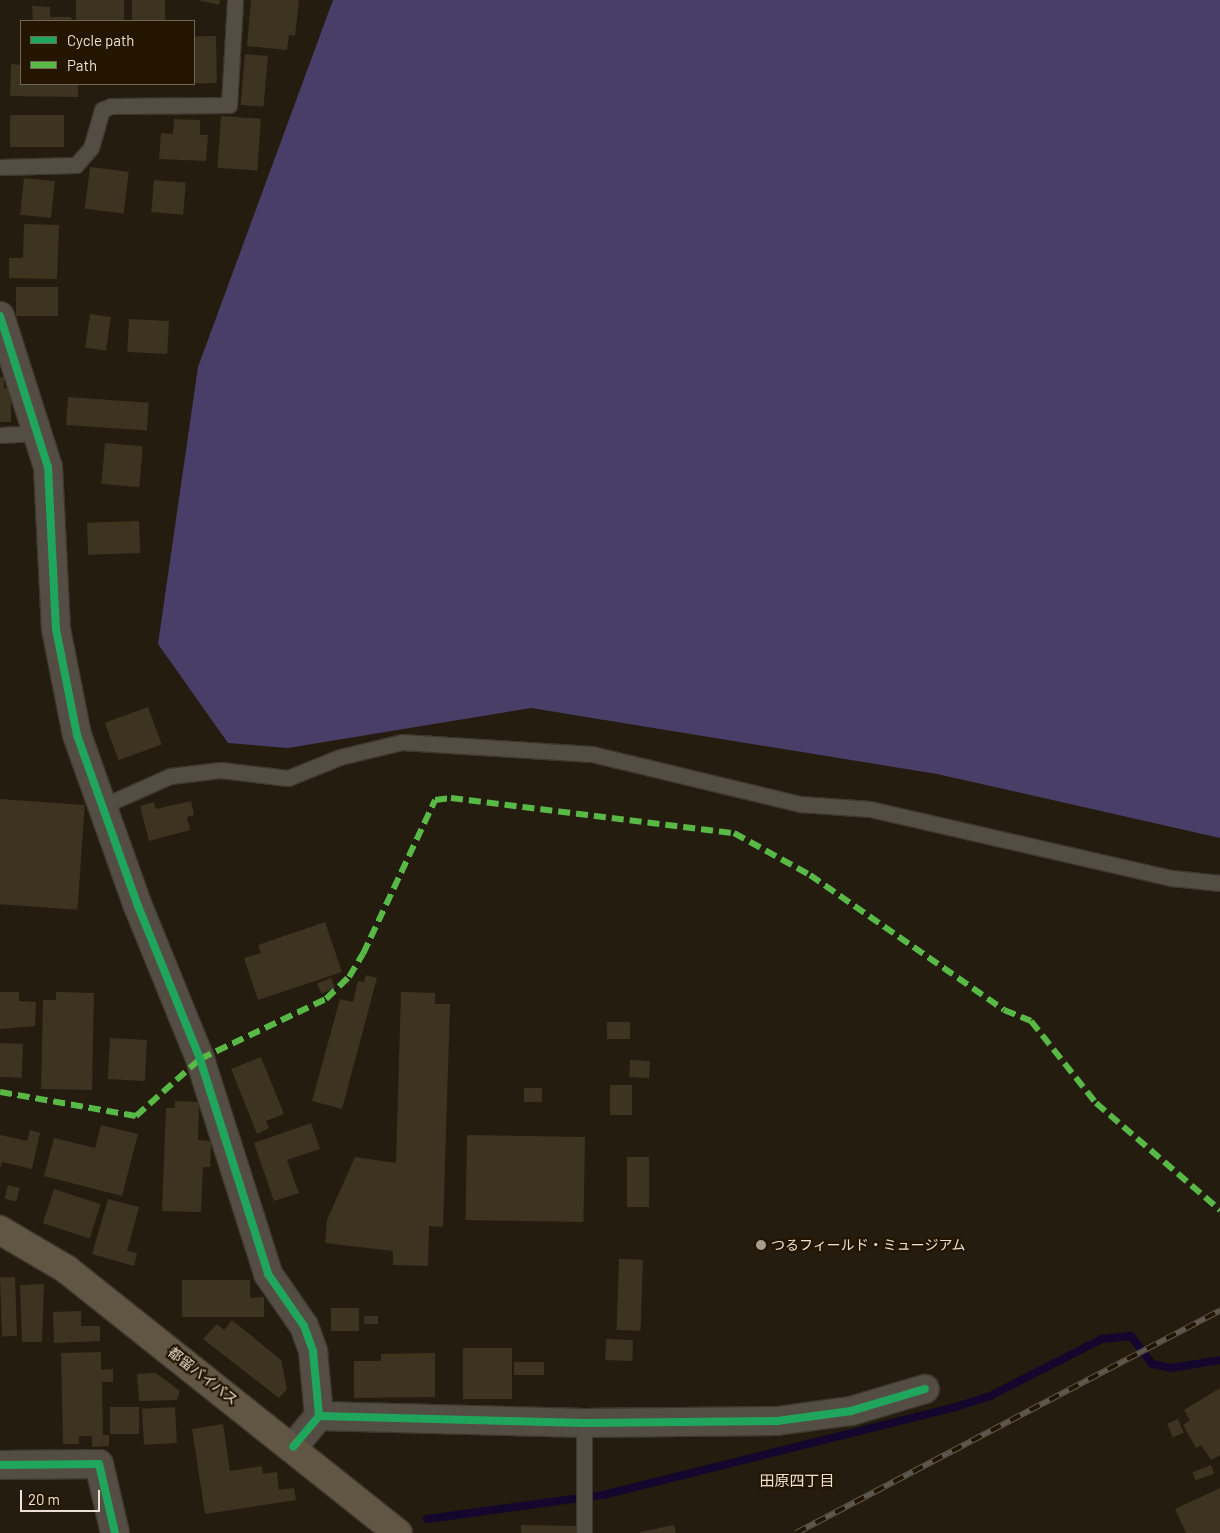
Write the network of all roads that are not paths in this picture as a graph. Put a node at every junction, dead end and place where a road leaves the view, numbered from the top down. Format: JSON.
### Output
{"nodes":[{"id":1,"x":236,"y":0,"type":"edge"},
{"id":2,"x":0,"y":167,"type":"edge"},
{"id":3,"x":0,"y":316,"type":"edge"},
{"id":4,"x":36,"y":433,"type":"junction"},
{"id":5,"x":0,"y":435,"type":"edge"},
{"id":6,"x":105,"y":805,"type":"junction"},
{"id":7,"x":1220,"y":883,"type":"edge"},
{"id":8,"x":0,"y":1230,"type":"edge"},
{"id":9,"x":925,"y":1389,"type":"dead end"},
{"id":10,"x":319,"y":1416,"type":"junction"},
{"id":11,"x":584,"y":1423,"type":"junction"},
{"id":12,"x":293,"y":1447,"type":"junction"},
{"id":13,"x":0,"y":1465,"type":"edge"},
{"id":14,"x":116,"y":1533,"type":"edge"},
{"id":15,"x":398,"y":1533,"type":"edge"},
{"id":16,"x":584,"y":1533,"type":"edge"}],
"edges":[{"from":1,"to":2,"type":"lane"},
{"from":3,"to":4,"type":"street"},
{"from":4,"to":5,"type":"lane"},
{"from":4,"to":6,"type":"street"},
{"from":6,"to":7,"type":"lane"},
{"from":6,"to":10,"type":"street"},
{"from":8,"to":12,"type":"highway","name":"都留バイパス"},
{"from":9,"to":11,"type":"street"},
{"from":10,"to":11,"type":"street"},
{"from":10,"to":12,"type":"street"},
{"from":11,"to":16,"type":"lane"},
{"from":12,"to":15,"type":"highway","name":"都留バイパス"},
{"from":13,"to":14,"type":"street"}]}
